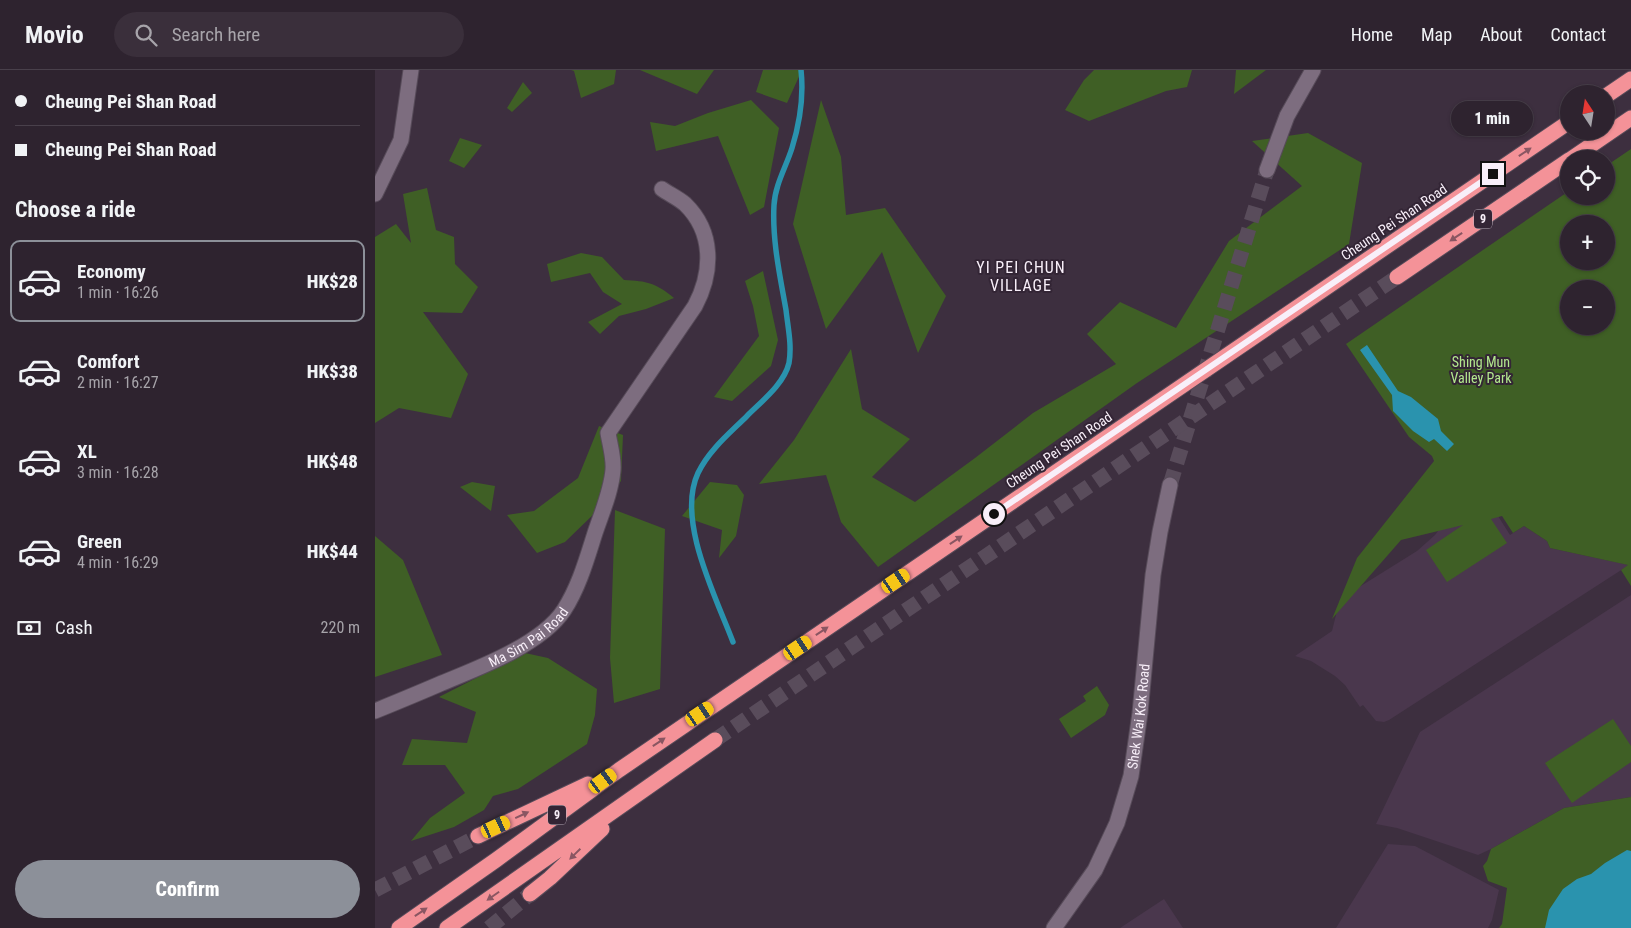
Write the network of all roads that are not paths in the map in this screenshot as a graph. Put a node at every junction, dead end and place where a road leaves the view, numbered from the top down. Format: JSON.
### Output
{"nodes":[{"id":1,"x":411,"y":70,"type":"edge"},
{"id":2,"x":1313,"y":70,"type":"edge"},
{"id":3,"x":1631,"y":79,"type":"edge"},
{"id":4,"x":1615,"y":90,"type":"edge"},
{"id":5,"x":1631,"y":118,"type":"edge"},
{"id":6,"x":1560,"y":128,"type":"edge"},
{"id":7,"x":1585,"y":150,"type":"edge"},
{"id":8,"x":1560,"y":167,"type":"edge"},
{"id":9,"x":1267,"y":170,"type":"tunnel mouth"},
{"id":10,"x":662,"y":188,"type":"dead end"},
{"id":11,"x":375,"y":194,"type":"edge"},
{"id":12,"x":1397,"y":277,"type":"tunnel mouth"},
{"id":13,"x":1171,"y":485,"type":"tunnel mouth"},
{"id":14,"x":375,"y":711,"type":"edge"},
{"id":15,"x":715,"y":740,"type":"tunnel mouth"},
{"id":16,"x":619,"y":770,"type":"junction"},
{"id":17,"x":636,"y":797,"type":"junction"},
{"id":18,"x":478,"y":836,"type":"tunnel mouth"},
{"id":19,"x":531,"y":894,"type":"tunnel mouth"},
{"id":20,"x":399,"y":928,"type":"edge"},
{"id":21,"x":447,"y":928,"type":"edge"},
{"id":22,"x":1054,"y":928,"type":"edge"}],
"edges":[{"from":1,"to":11,"type":"street"},
{"from":2,"to":9,"type":"street"},
{"from":3,"to":4,"type":"highway"},
{"from":5,"to":7,"type":"highway","number":"9"},
{"from":16,"to":6,"type":"highway","name":"Cheung Pei Shan Road","number":"9","one_way":true},
{"from":8,"to":12,"type":"highway","number":"9","one_way":true},
{"from":10,"to":14,"type":"street","name":"Ma Sim Pai Road"},
{"from":13,"to":22,"type":"street","name":"Shek Wai Kok Road"},
{"from":15,"to":17,"type":"highway","number":"9"},
{"from":18,"to":16,"type":"highway","one_way":true},
{"from":20,"to":16,"type":"highway","name":"Cheung Pei Shan Road","number":"9","one_way":true},
{"from":17,"to":19,"type":"highway","one_way":true},
{"from":17,"to":21,"type":"highway","number":"9","one_way":true}]}
